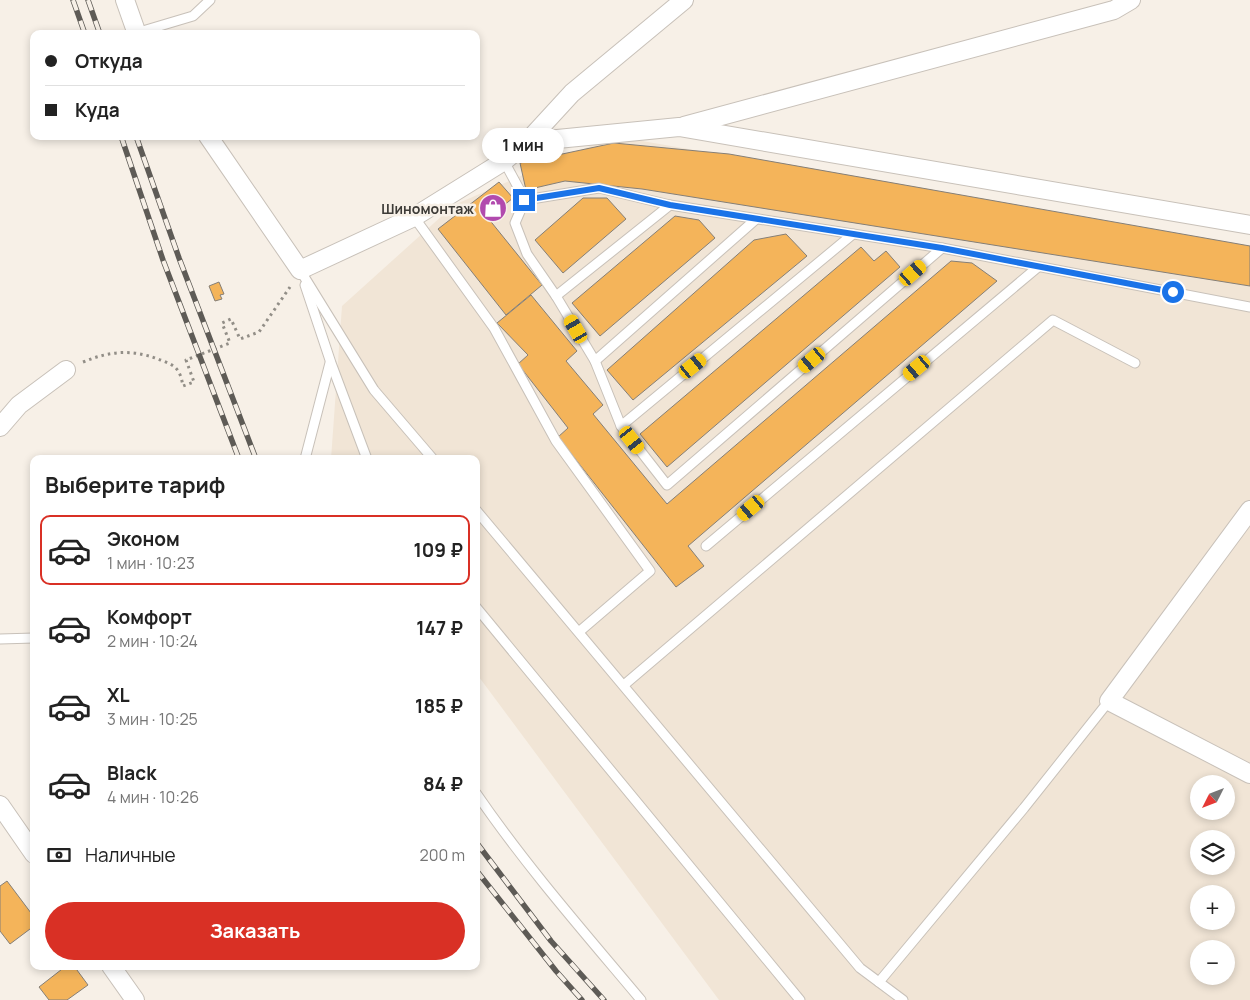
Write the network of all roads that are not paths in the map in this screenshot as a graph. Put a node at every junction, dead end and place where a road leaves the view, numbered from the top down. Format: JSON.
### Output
{"nodes":[{"id":1,"x":124,"y":0,"type":"edge"},
{"id":2,"x":210,"y":0,"type":"edge"},
{"id":3,"x":684,"y":0,"type":"edge"},
{"id":4,"x":1131,"y":0,"type":"edge"},
{"id":5,"x":135,"y":30,"type":"edge"},
{"id":6,"x":149,"y":30,"type":"edge"},
{"id":7,"x":679,"y":127,"type":"junction"},
{"id":8,"x":211,"y":140,"type":"edge"},
{"id":9,"x":527,"y":142,"type":"junction"},
{"id":10,"x":504,"y":161,"type":"junction"},
{"id":11,"x":524,"y":200,"type":"junction"},
{"id":12,"x":670,"y":205,"type":"junction"},
{"id":13,"x":414,"y":217,"type":"junction"},
{"id":14,"x":755,"y":220,"type":"junction"},
{"id":15,"x":1250,"y":225,"type":"edge"},
{"id":16,"x":853,"y":234,"type":"junction"},
{"id":17,"x":942,"y":248,"type":"junction"},
{"id":18,"x":1038,"y":267,"type":"junction"},
{"id":19,"x":300,"y":270,"type":"junction"},
{"id":20,"x":556,"y":296,"type":"junction"},
{"id":21,"x":1250,"y":307,"type":"edge"},
{"id":22,"x":595,"y":361,"type":"junction"},
{"id":23,"x":330,"y":363,"type":"junction"},
{"id":24,"x":1135,"y":363,"type":"dead end"},
{"id":25,"x":66,"y":370,"type":"road end"},
{"id":26,"x":620,"y":426,"type":"junction"},
{"id":27,"x":0,"y":427,"type":"edge"},
{"id":28,"x":306,"y":455,"type":"edge"},
{"id":29,"x":365,"y":455,"type":"edge"},
{"id":30,"x":430,"y":455,"type":"edge"},
{"id":31,"x":1250,"y":510,"type":"edge"},
{"id":32,"x":480,"y":515,"type":"edge"},
{"id":33,"x":706,"y":546,"type":"dead end"},
{"id":34,"x":480,"y":612,"type":"edge"},
{"id":35,"x":580,"y":631,"type":"junction"},
{"id":36,"x":30,"y":638,"type":"edge"},
{"id":37,"x":0,"y":639,"type":"edge"},
{"id":38,"x":624,"y":685,"type":"junction"},
{"id":39,"x":1109,"y":701,"type":"junction"},
{"id":40,"x":1250,"y":774,"type":"edge"},
{"id":41,"x":480,"y":799,"type":"edge"},
{"id":42,"x":0,"y":805,"type":"edge"},
{"id":43,"x":30,"y":848,"type":"edge"},
{"id":44,"x":113,"y":970,"type":"edge"},
{"id":45,"x":879,"y":982,"type":"junction"},
{"id":46,"x":128,"y":997,"type":"edge"},
{"id":47,"x":641,"y":1000,"type":"edge"},
{"id":48,"x":800,"y":1000,"type":"edge"},
{"id":49,"x":903,"y":1000,"type":"edge"}],
"edges":[{"from":1,"to":5,"type":"street"},
{"from":2,"to":6,"type":"lane"},
{"from":3,"to":9,"type":"street"},
{"from":4,"to":7,"type":"street"},
{"from":7,"to":9,"type":"street"},
{"from":7,"to":15,"type":"street"},
{"from":8,"to":19,"type":"street"},
{"from":9,"to":10,"type":"street"},
{"from":10,"to":11,"type":"lane"},
{"from":10,"to":13,"type":"street"},
{"from":11,"to":12,"type":"lane"},
{"from":11,"to":20,"type":"lane"},
{"from":12,"to":14,"type":"lane"},
{"from":12,"to":20,"type":"lane"},
{"from":13,"to":19,"type":"street"},
{"from":13,"to":35,"type":"lane"},
{"from":14,"to":16,"type":"lane"},
{"from":14,"to":22,"type":"lane"},
{"from":16,"to":17,"type":"lane"},
{"from":16,"to":26,"type":"lane"},
{"from":17,"to":18,"type":"lane"},
{"from":17,"to":26,"type":"lane"},
{"from":18,"to":21,"type":"lane"},
{"from":18,"to":33,"type":"lane"},
{"from":19,"to":23,"type":"lane"},
{"from":19,"to":30,"type":"lane"},
{"from":20,"to":22,"type":"lane"},
{"from":22,"to":26,"type":"lane"},
{"from":23,"to":28,"type":"lane"},
{"from":23,"to":29,"type":"lane"},
{"from":24,"to":38,"type":"lane"},
{"from":25,"to":27,"type":"street"},
{"from":31,"to":39,"type":"street"},
{"from":32,"to":35,"type":"lane"},
{"from":34,"to":48,"type":"lane"},
{"from":35,"to":38,"type":"lane"},
{"from":36,"to":37,"type":"lane"},
{"from":38,"to":45,"type":"lane"},
{"from":39,"to":40,"type":"street"},
{"from":39,"to":45,"type":"lane"},
{"from":41,"to":47,"type":"lane"},
{"from":42,"to":43,"type":"street"},
{"from":44,"to":46,"type":"street"},
{"from":45,"to":49,"type":"lane"}]}
